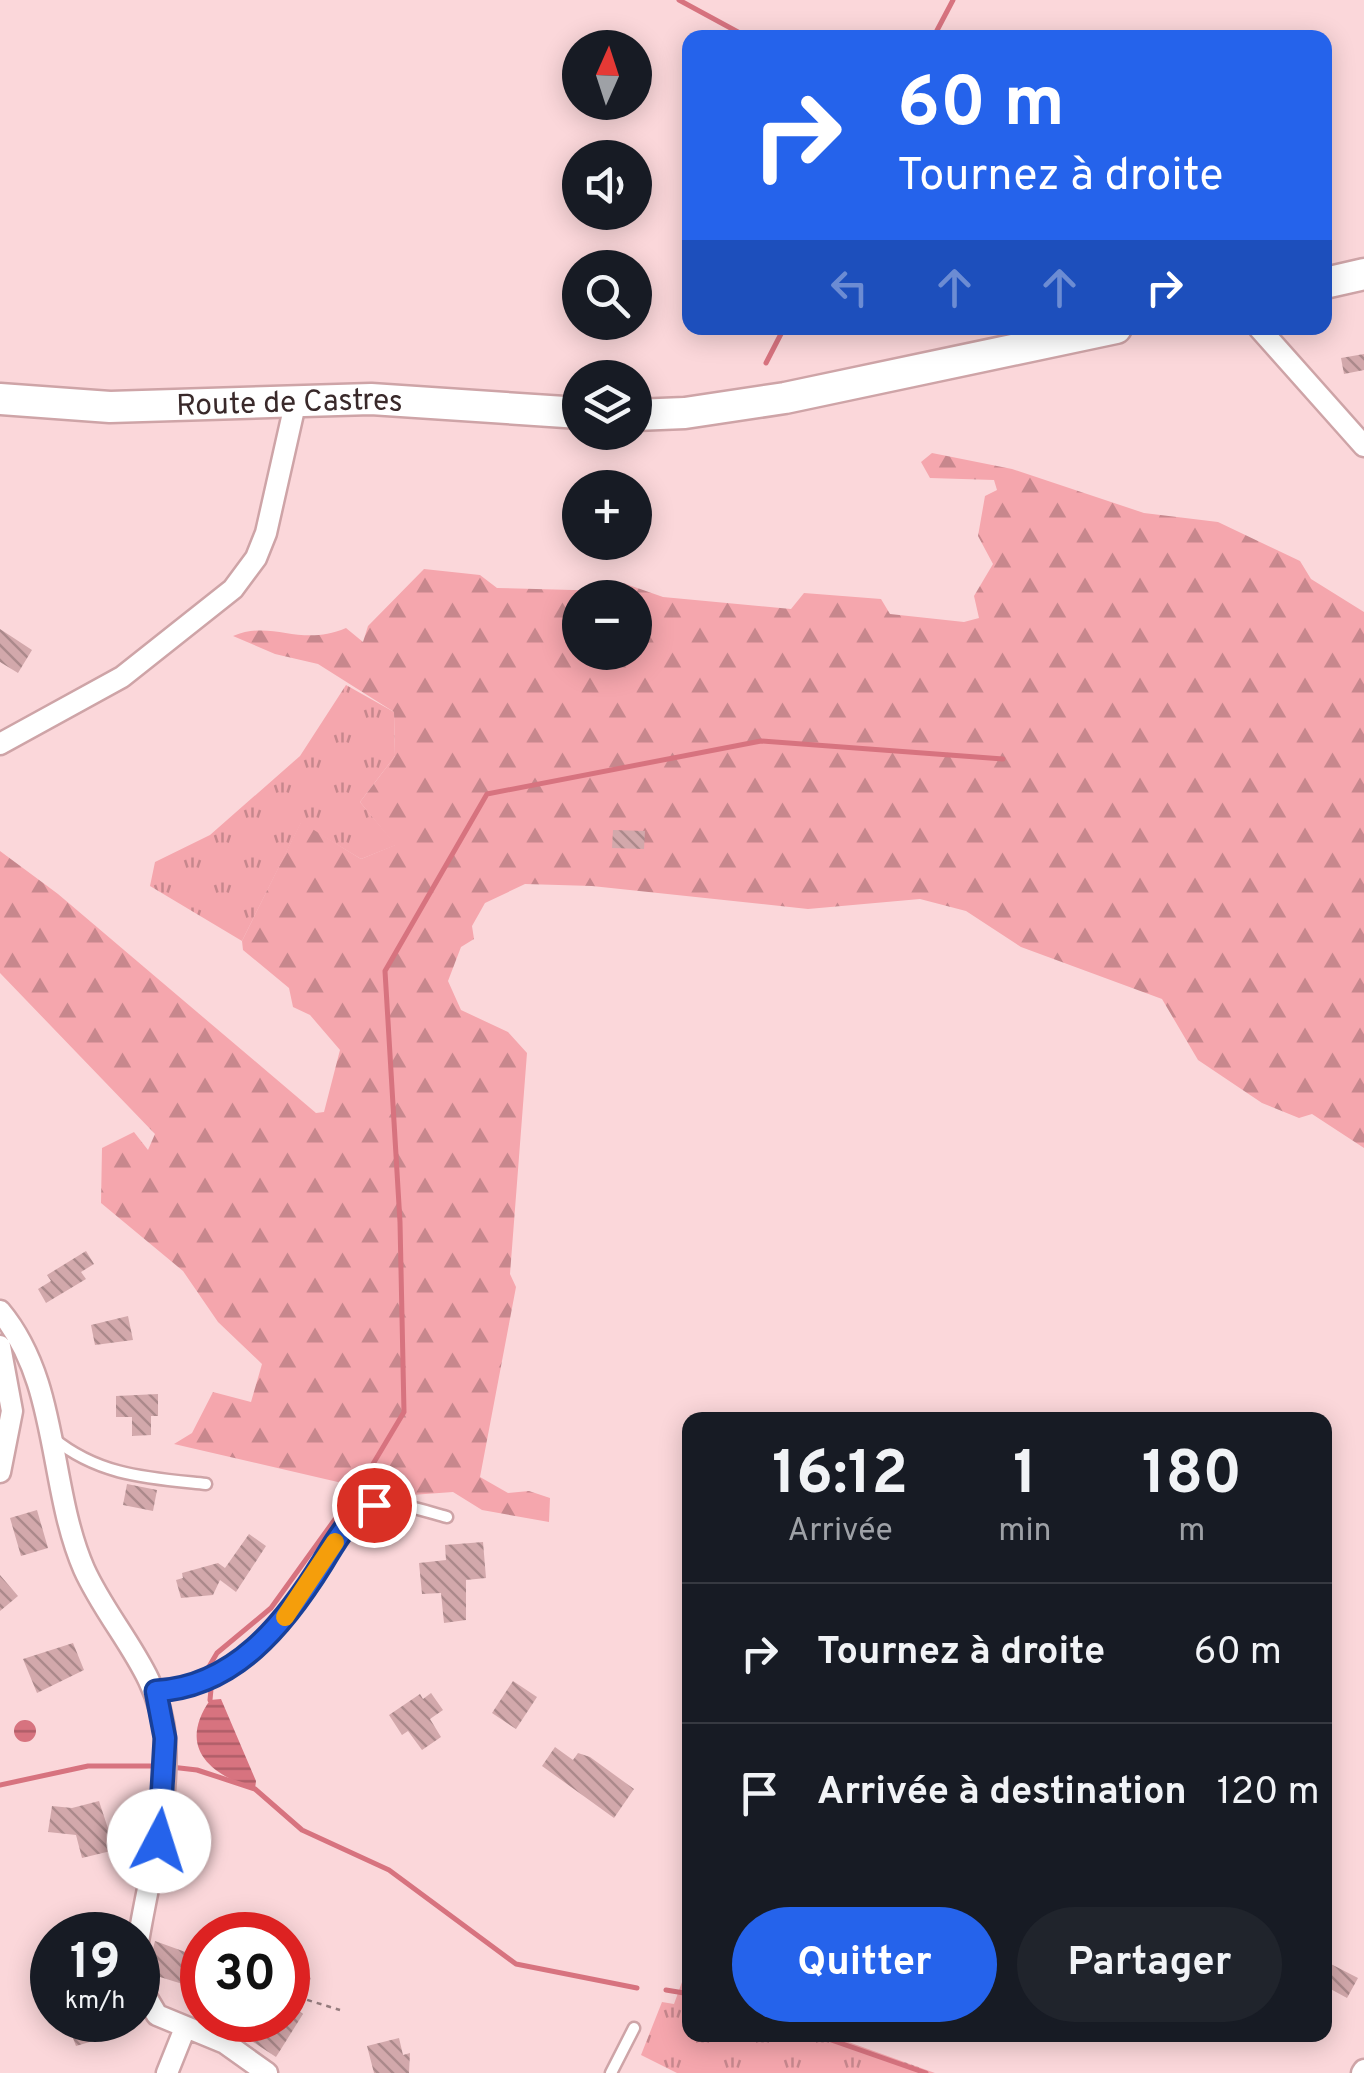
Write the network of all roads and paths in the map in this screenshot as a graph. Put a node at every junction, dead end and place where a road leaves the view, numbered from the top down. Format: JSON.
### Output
{"nodes":[{"id":1,"x":1364,"y":274,"type":"edge"},
{"id":2,"x":1332,"y":281,"type":"edge"},
{"id":3,"x":1082,"y":335,"type":"edge"},
{"id":4,"x":1265,"y":335,"type":"edge"},
{"id":5,"x":0,"y":399,"type":"edge"},
{"id":6,"x":296,"y":400,"type":"junction"},
{"id":7,"x":562,"y":412,"type":"edge"},
{"id":8,"x":652,"y":413,"type":"edge"},
{"id":9,"x":1364,"y":446,"type":"edge"},
{"id":10,"x":0,"y":744,"type":"edge"},
{"id":11,"x":0,"y":1311,"type":"edge"},
{"id":12,"x":0,"y":1346,"type":"edge"},
{"id":13,"x":51,"y":1436,"type":"junction"},
{"id":14,"x":0,"y":1472,"type":"edge"},
{"id":15,"x":206,"y":1484,"type":"dead end"},
{"id":16,"x":447,"y":1516,"type":"dead end"},
{"id":17,"x":156,"y":1691,"type":"junction"},
{"id":18,"x":145,"y":1912,"type":"edge"},
{"id":19,"x":310,"y":2001,"type":"edge"},
{"id":20,"x":340,"y":2010,"type":"dead end"},
{"id":21,"x":634,"y":2028,"type":"dead end"},
{"id":22,"x":180,"y":2040,"type":"edge"},
{"id":23,"x":221,"y":2042,"type":"edge"},
{"id":24,"x":167,"y":2073,"type":"edge"},
{"id":25,"x":267,"y":2073,"type":"edge"},
{"id":26,"x":612,"y":2073,"type":"edge"}],
"edges":[{"from":1,"to":2,"type":"main road"},
{"from":3,"to":8,"type":"main road"},
{"from":4,"to":9,"type":"street"},
{"from":5,"to":6,"type":"main road","name":"Route de Castres"},
{"from":6,"to":7,"type":"main road","name":"Route de Castres"},
{"from":6,"to":10,"type":"street"},
{"from":11,"to":13,"type":"street"},
{"from":12,"to":14,"type":"street"},
{"from":13,"to":15,"type":"lane"},
{"from":13,"to":17,"type":"street"},
{"from":16,"to":17,"type":"lane"},
{"from":17,"to":18,"type":"street"},
{"from":19,"to":20,"type":"path"},
{"from":21,"to":26,"type":"lane"},
{"from":22,"to":24,"type":"street"},
{"from":23,"to":25,"type":"street"}]}
